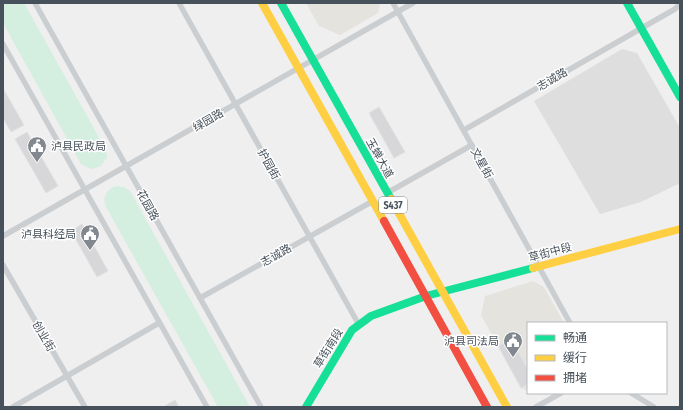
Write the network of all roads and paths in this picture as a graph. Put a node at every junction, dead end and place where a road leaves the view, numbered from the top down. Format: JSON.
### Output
{"nodes":[{"id":1,"x":35,"y":3,"type":"edge"},
{"id":2,"x":179,"y":3,"type":"edge"},
{"id":3,"x":262,"y":3,"type":"edge"},
{"id":4,"x":281,"y":3,"type":"edge"},
{"id":5,"x":393,"y":3,"type":"edge"},
{"id":6,"x":413,"y":3,"type":"edge"},
{"id":7,"x":627,"y":3,"type":"edge"},
{"id":8,"x":680,"y":4,"type":"edge"},
{"id":9,"x":398,"y":12,"type":"junction"},
{"id":10,"x":641,"y":28,"type":"junction"},
{"id":11,"x":4,"y":47,"type":"edge"},
{"id":12,"x":312,"y":60,"type":"junction"},
{"id":13,"x":298,"y":68,"type":"junction"},
{"id":14,"x":680,"y":97,"type":"edge"},
{"id":15,"x":235,"y":104,"type":"junction"},
{"id":16,"x":464,"y":130,"type":"junction"},
{"id":17,"x":472,"y":145,"type":"junction"},
{"id":18,"x":126,"y":166,"type":"junction"},
{"id":19,"x":85,"y":190,"type":"junction"},
{"id":20,"x":386,"y":193,"type":"junction"},
{"id":21,"x":373,"y":201,"type":"junction"},
{"id":22,"x":680,"y":228,"type":"edge"},
{"id":23,"x":3,"y":236,"type":"edge"},
{"id":24,"x":309,"y":236,"type":"junction"},
{"id":25,"x":3,"y":265,"type":"edge"},
{"id":26,"x":539,"y":266,"type":"junction"},
{"id":27,"x":442,"y":292,"type":"junction"},
{"id":28,"x":426,"y":296,"type":"junction"},
{"id":29,"x":200,"y":298,"type":"junction"},
{"id":30,"x":569,"y":322,"type":"edge"},
{"id":31,"x":159,"y":323,"type":"junction"},
{"id":32,"x":359,"y":325,"type":"junction"},
{"id":33,"x":67,"y":376,"type":"junction"},
{"id":34,"x":559,"y":394,"type":"edge"},
{"id":35,"x":633,"y":394,"type":"edge"},
{"id":36,"x":13,"y":407,"type":"edge"},
{"id":37,"x":84,"y":407,"type":"edge"},
{"id":38,"x":207,"y":407,"type":"edge"},
{"id":39,"x":261,"y":407,"type":"edge"},
{"id":40,"x":306,"y":407,"type":"edge"},
{"id":41,"x":487,"y":407,"type":"edge"},
{"id":42,"x":507,"y":407,"type":"edge"},
{"id":43,"x":536,"y":407,"type":"edge"},
{"id":44,"x":654,"y":407,"type":"edge"}],
"edges":[{"from":1,"to":18,"type":"street","name":"花园路"},
{"from":2,"to":15,"type":"street","name":"护园街"},
{"from":3,"to":13,"type":"main road","number":"S437"},
{"from":4,"to":12,"type":"main road","name":"玉蝉大道","number":"S437"},
{"from":5,"to":9,"type":"street","name":"文星街"},
{"from":6,"to":9,"type":"street","name":"绿园路"},
{"from":7,"to":10,"type":"main road"},
{"from":8,"to":10,"type":"street","name":"志诚路"},
{"from":9,"to":12,"type":"street","name":"绿园路"},
{"from":9,"to":16,"type":"street","name":"文星街"},
{"from":10,"to":14,"type":"main road"},
{"from":10,"to":16,"type":"street","name":"志诚路"},
{"from":11,"to":19,"type":"street"},
{"from":12,"to":13,"type":"street","name":"绿园路"},
{"from":12,"to":20,"type":"main road","name":"玉蝉大道","number":"S437"},
{"from":13,"to":15,"type":"street","name":"绿园路"},
{"from":13,"to":21,"type":"main road","number":"S437"},
{"from":15,"to":18,"type":"street","name":"绿园路"},
{"from":15,"to":24,"type":"street","name":"护园街"},
{"from":16,"to":17,"type":"street","name":"文星街"},
{"from":17,"to":20,"type":"street"},
{"from":17,"to":26,"type":"street","name":"文星街"},
{"from":18,"to":19,"type":"street","name":"绿园路"},
{"from":18,"to":29,"type":"street","name":"花园路"},
{"from":19,"to":23,"type":"street","name":"绿园路"},
{"from":19,"to":31,"type":"street"},
{"from":20,"to":27,"type":"main road","name":"玉蝉大道","number":"S437"},
{"from":21,"to":24,"type":"street","name":"志诚路"},
{"from":21,"to":28,"type":"main road","number":"S437"},
{"from":22,"to":26,"type":"main road","name":"草街中段"},
{"from":24,"to":29,"type":"street","name":"志诚路"},
{"from":24,"to":32,"type":"street","name":"护园街"},
{"from":25,"to":33,"type":"street","name":"创业街"},
{"from":26,"to":27,"type":"main road","name":"草街中段"},
{"from":26,"to":30,"type":"street","name":"文星街"},
{"from":27,"to":28,"type":"main road","name":"草街中段"},
{"from":27,"to":42,"type":"main road","name":"玉蝉大道","number":"S437"},
{"from":28,"to":32,"type":"main road","name":"草街南段"},
{"from":28,"to":41,"type":"main road","number":"S437"},
{"from":29,"to":39,"type":"street","name":"花园路"},
{"from":31,"to":33,"type":"street"},
{"from":31,"to":38,"type":"street"},
{"from":32,"to":40,"type":"main road","name":"草街南段"},
{"from":33,"to":36,"type":"street"},
{"from":33,"to":37,"type":"street","name":"创业街"},
{"from":34,"to":43,"type":"street"},
{"from":35,"to":44,"type":"street"}]}
